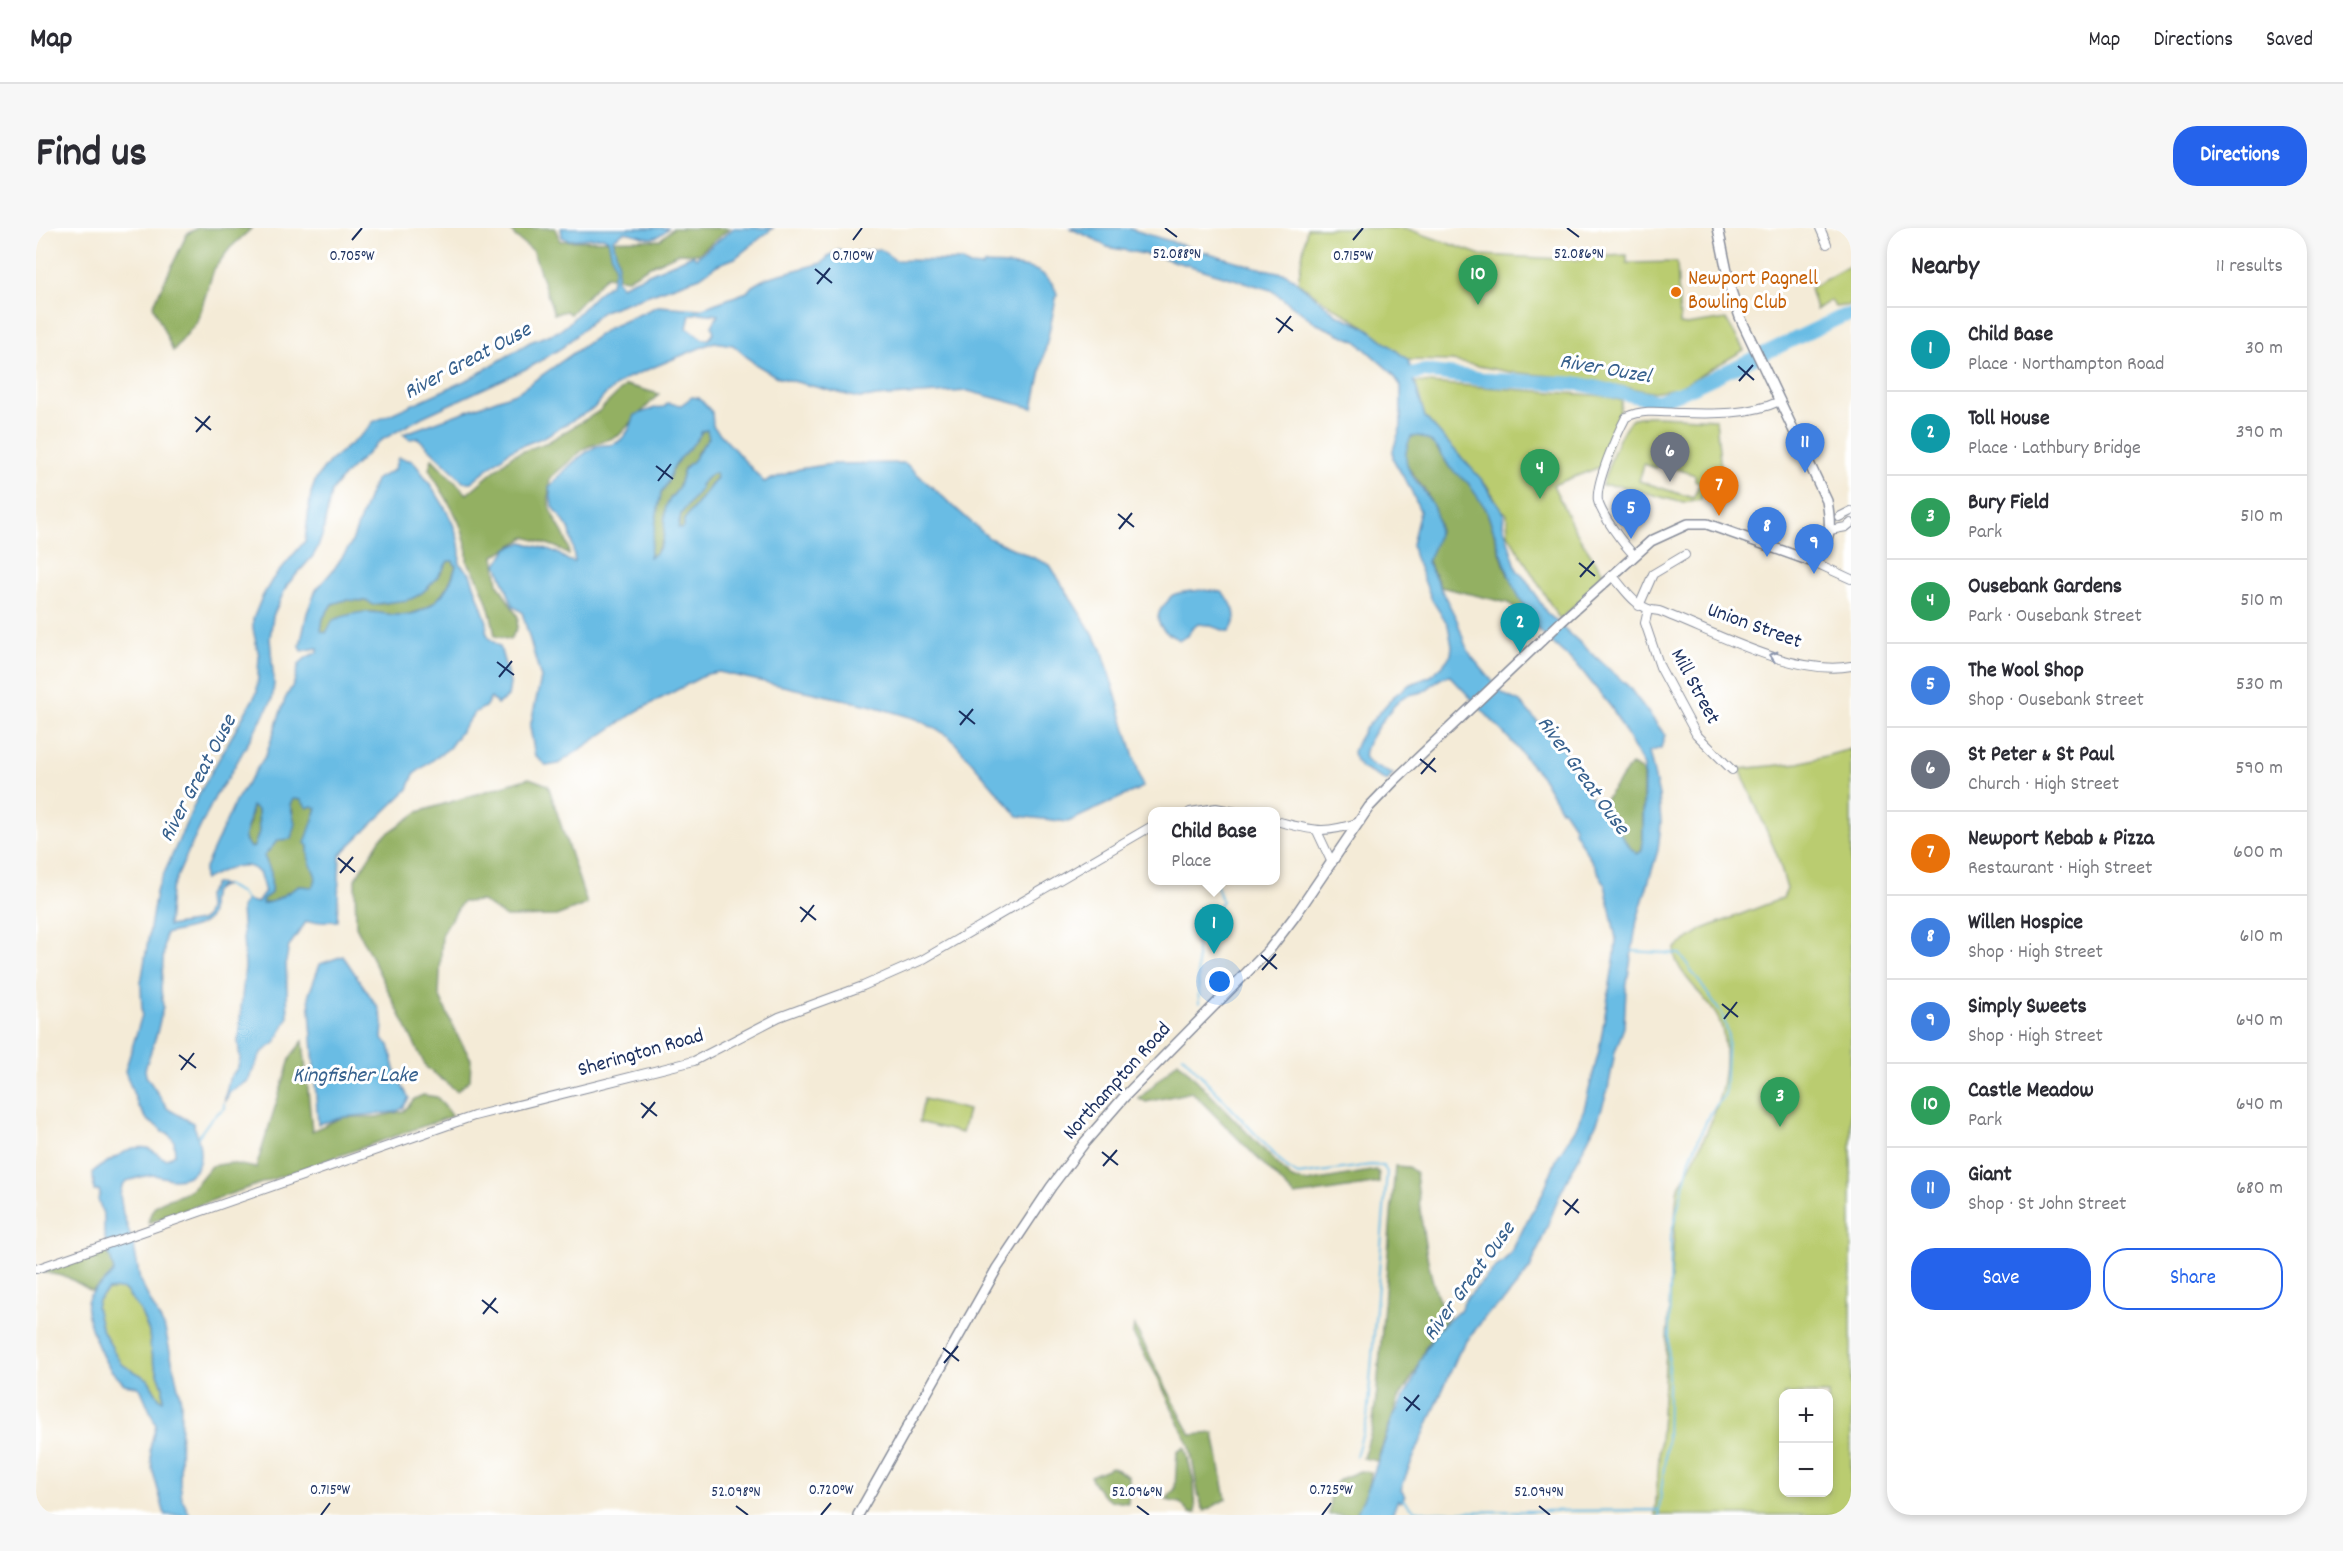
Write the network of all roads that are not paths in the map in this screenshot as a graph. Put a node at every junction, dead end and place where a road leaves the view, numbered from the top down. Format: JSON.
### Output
{"nodes":[{"id":1,"x":1719,"y":228,"type":"edge"},
{"id":2,"x":1820,"y":228,"type":"edge"},
{"id":3,"x":1827,"y":244,"type":"dead end"},
{"id":4,"x":1780,"y":401,"type":"junction"},
{"id":5,"x":1851,"y":512,"type":"edge"},
{"id":6,"x":1839,"y":516,"type":"dead end"},
{"id":7,"x":1851,"y":523,"type":"edge"},
{"id":8,"x":1830,"y":530,"type":"junction"},
{"id":9,"x":1634,"y":555,"type":"junction"},
{"id":10,"x":1685,"y":555,"type":"dead end"},
{"id":11,"x":1816,"y":563,"type":"junction"},
{"id":12,"x":1612,"y":575,"type":"junction"},
{"id":13,"x":1851,"y":579,"type":"edge"},
{"id":14,"x":1639,"y":606,"type":"junction"},
{"id":15,"x":1648,"y":610,"type":"junction"},
{"id":16,"x":1851,"y":666,"type":"edge"},
{"id":17,"x":1732,"y":770,"type":"dead end"},
{"id":18,"x":1280,"y":822,"type":"edge"},
{"id":19,"x":1359,"y":822,"type":"junction"},
{"id":20,"x":1148,"y":828,"type":"edge"},
{"id":21,"x":1317,"y":831,"type":"junction"},
{"id":22,"x":1332,"y":863,"type":"junction"},
{"id":23,"x":36,"y":1269,"type":"edge"},
{"id":24,"x":858,"y":1515,"type":"edge"}],
"edges":[{"from":1,"to":4,"type":"main road"},
{"from":2,"to":3,"type":"street"},
{"from":4,"to":8,"type":"main road"},
{"from":4,"to":9,"type":"street"},
{"from":5,"to":6,"type":"street"},
{"from":7,"to":8,"type":"street"},
{"from":8,"to":11,"type":"main road"},
{"from":9,"to":11,"type":"main road","name":"Northampton Road"},
{"from":9,"to":12,"type":"main road","name":"Northampton Road"},
{"from":10,"to":14,"type":"street"},
{"from":11,"to":13,"type":"street"},
{"from":12,"to":14,"type":"street"},
{"from":12,"to":19,"type":"main road","name":"Northampton Road"},
{"from":14,"to":15,"type":"street","name":"Union Street"},
{"from":16,"to":15,"type":"street","name":"Union Street","one_way":true},
{"from":15,"to":17,"type":"street","name":"Mill Street"},
{"from":18,"to":21,"type":"street"},
{"from":19,"to":21,"type":"street"},
{"from":19,"to":22,"type":"main road","name":"Northampton Road"},
{"from":20,"to":23,"type":"street","name":"Sherington Road"},
{"from":21,"to":22,"type":"street"},
{"from":22,"to":24,"type":"main road","name":"Northampton Road"}]}
